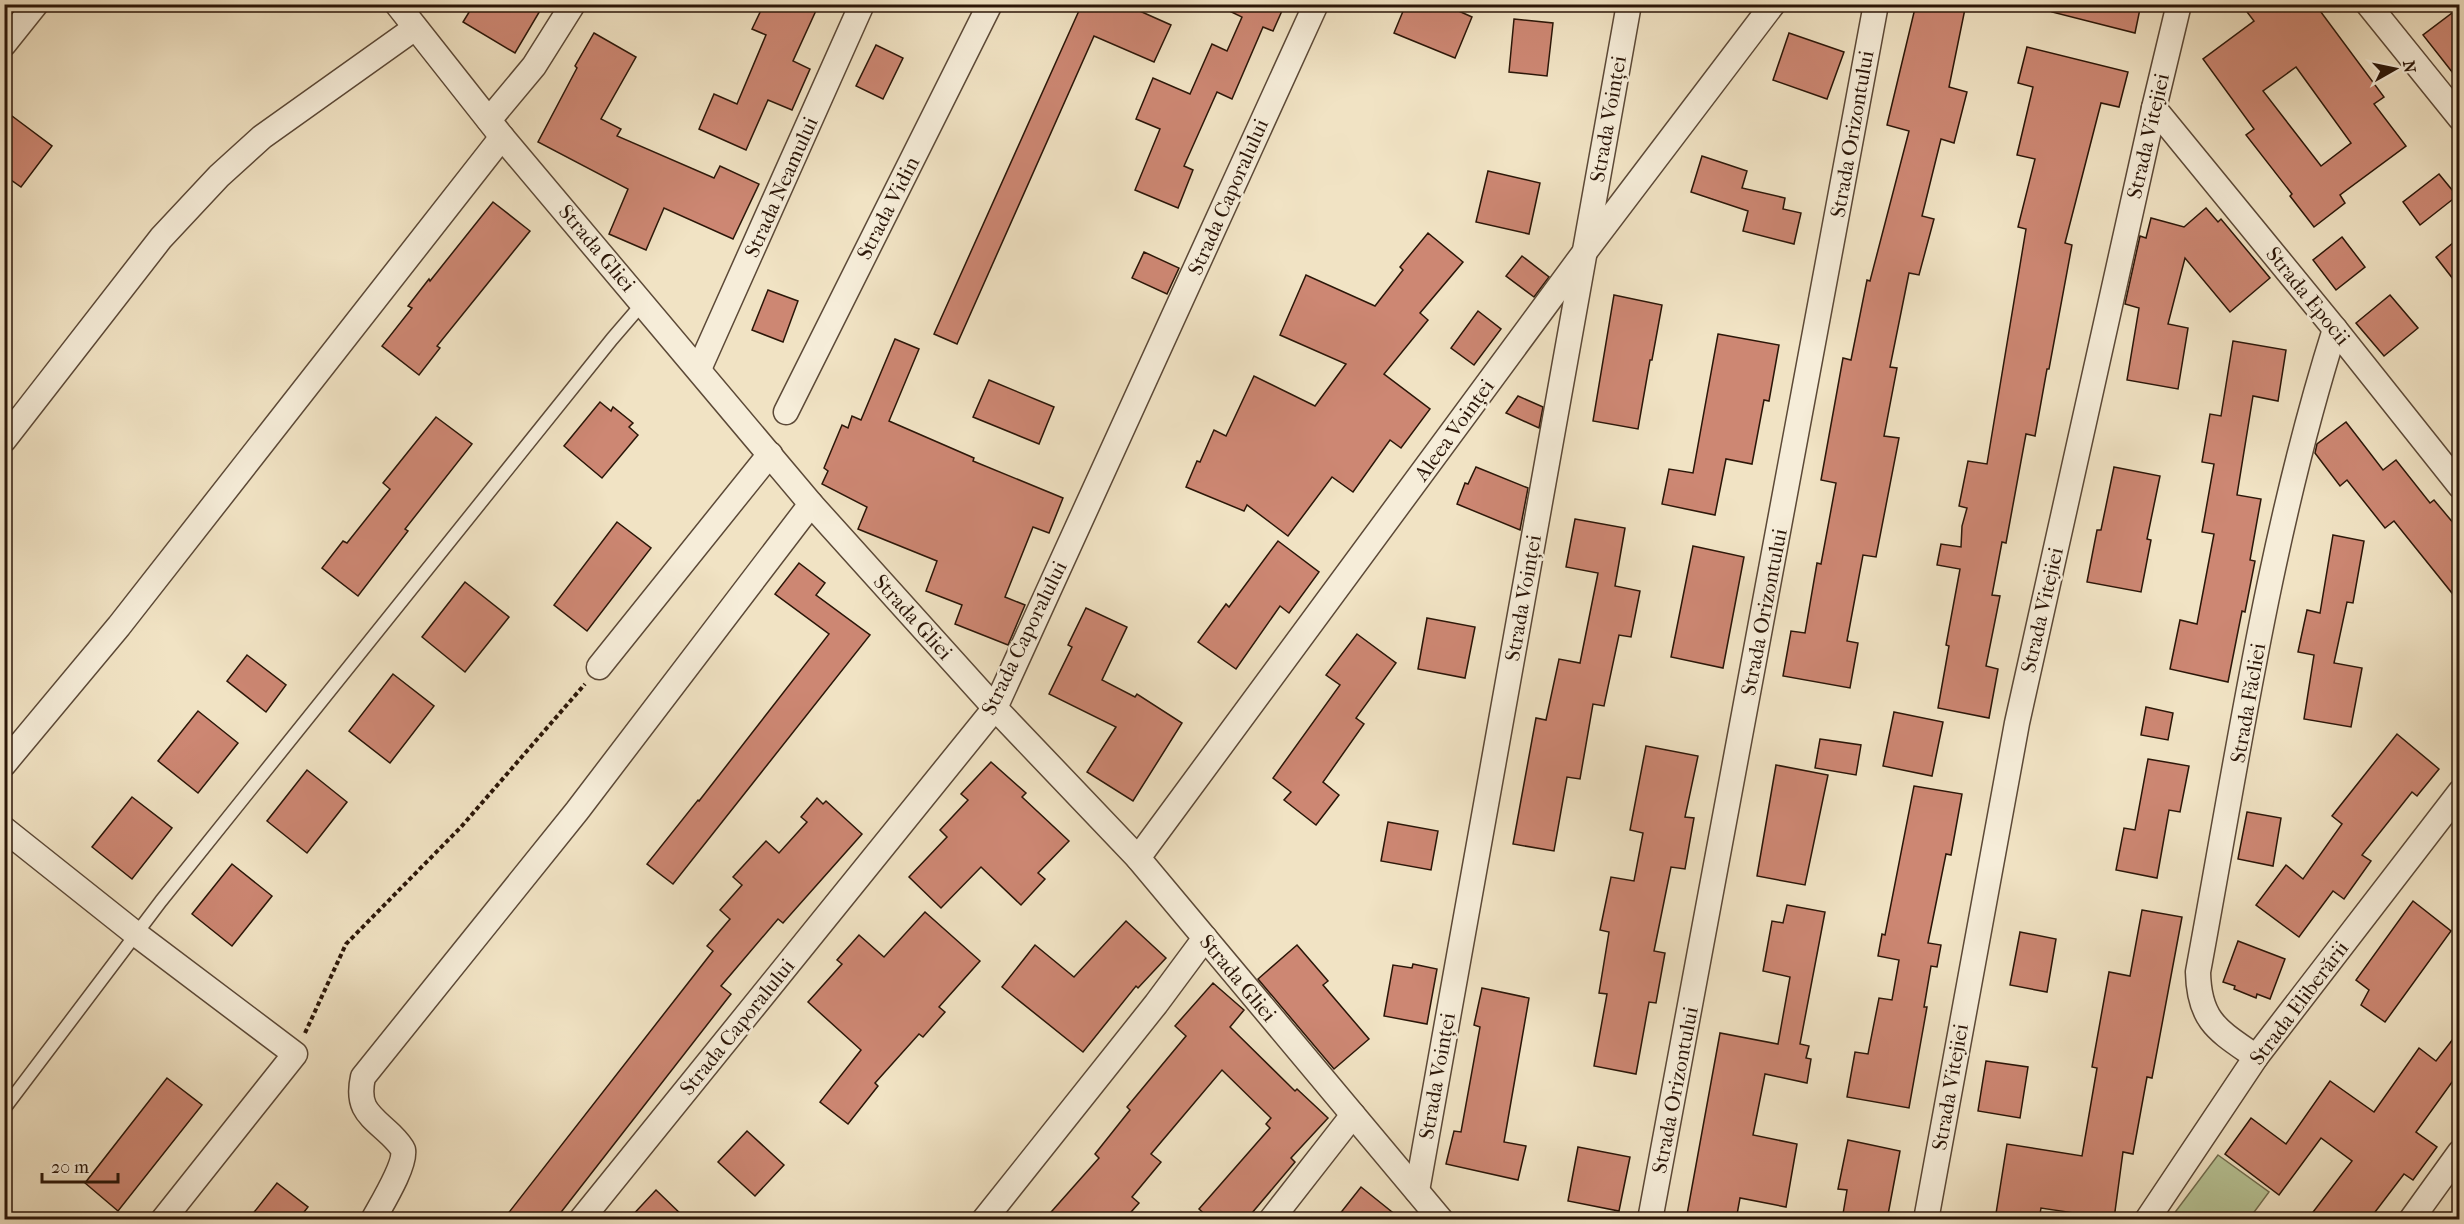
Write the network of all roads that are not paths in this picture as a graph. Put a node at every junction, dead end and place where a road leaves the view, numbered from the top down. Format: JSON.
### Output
{"nodes":[{"id":1,"x":36,"y":4,"type":"edge"},
{"id":2,"x":397,"y":4,"type":"edge"},
{"id":3,"x":573,"y":4,"type":"edge"},
{"id":4,"x":862,"y":4,"type":"edge"},
{"id":5,"x":990,"y":4,"type":"edge"},
{"id":6,"x":1316,"y":4,"type":"edge"},
{"id":7,"x":1629,"y":4,"type":"edge"},
{"id":8,"x":1773,"y":4,"type":"edge"},
{"id":9,"x":1876,"y":4,"type":"edge"},
{"id":10,"x":2179,"y":4,"type":"edge"},
{"id":11,"x":2368,"y":4,"type":"edge"},
{"id":12,"x":415,"y":28,"type":"junction"},
{"id":13,"x":5,"y":42,"type":"edge"},
{"id":14,"x":2154,"y":108,"type":"junction"},
{"id":15,"x":2460,"y":118,"type":"edge"},
{"id":16,"x":495,"y":128,"type":"junction"},
{"id":17,"x":1584,"y":254,"type":"junction"},
{"id":18,"x":643,"y":303,"type":"junction"},
{"id":19,"x":2335,"y":329,"type":"junction"},
{"id":20,"x":699,"y":369,"type":"junction"},
{"id":21,"x":786,"y":412,"type":"dead end"},
{"id":22,"x":4,"y":440,"type":"edge"},
{"id":23,"x":770,"y":454,"type":"junction"},
{"id":24,"x":2460,"y":486,"type":"edge"},
{"id":25,"x":811,"y":504,"type":"junction"},
{"id":26,"x":599,"y":667,"type":"road end"},
{"id":27,"x":995,"y":708,"type":"junction"},
{"id":28,"x":4,"y":764,"type":"edge"},
{"id":29,"x":2460,"y":792,"type":"edge"},
{"id":30,"x":4,"y":829,"type":"edge"},
{"id":31,"x":1138,"y":858,"type":"junction"},
{"id":32,"x":136,"y":934,"type":"junction"},
{"id":33,"x":1205,"y":938,"type":"junction"},
{"id":34,"x":2256,"y":1058,"type":"junction"},
{"id":35,"x":4,"y":1109,"type":"edge"},
{"id":36,"x":1353,"y":1115,"type":"junction"},
{"id":37,"x":2460,"y":1152,"type":"edge"},
{"id":38,"x":1417,"y":1191,"type":"junction"},
{"id":39,"x":163,"y":1220,"type":"edge"},
{"id":40,"x":373,"y":1220,"type":"edge"},
{"id":41,"x":581,"y":1220,"type":"edge"},
{"id":42,"x":984,"y":1220,"type":"edge"},
{"id":43,"x":1271,"y":1220,"type":"edge"},
{"id":44,"x":1441,"y":1220,"type":"edge"},
{"id":45,"x":1650,"y":1220,"type":"edge"},
{"id":46,"x":1926,"y":1220,"type":"edge"},
{"id":47,"x":2147,"y":1220,"type":"edge"},
{"id":48,"x":2411,"y":1220,"type":"edge"}],
"edges":[{"from":1,"to":13,"type":"street"},
{"from":2,"to":12,"type":"street","name":"Strada Gliei"},
{"from":3,"to":16,"type":"street"},
{"from":4,"to":20,"type":"street","name":"Strada Neamului"},
{"from":5,"to":21,"type":"street","name":"Strada Vidin"},
{"from":6,"to":27,"type":"street","name":"Strada Caporalului"},
{"from":7,"to":17,"type":"street","name":"Strada Voinței"},
{"from":8,"to":17,"type":"street","name":"Aleea Voinței"},
{"from":9,"to":45,"type":"street","name":"Strada Orizontului"},
{"from":10,"to":14,"type":"street","name":"Strada Vitejiei"},
{"from":11,"to":15,"type":"street"},
{"from":12,"to":16,"type":"street","name":"Strada Gliei"},
{"from":12,"to":22,"type":"street"},
{"from":14,"to":19,"type":"street","name":"Strada Epocii"},
{"from":14,"to":46,"type":"street","name":"Strada Vitejiei"},
{"from":16,"to":18,"type":"street","name":"Strada Gliei"},
{"from":16,"to":28,"type":"street"},
{"from":17,"to":31,"type":"street","name":"Aleea Voinței"},
{"from":17,"to":38,"type":"street","name":"Strada Voinței"},
{"from":18,"to":20,"type":"street","name":"Strada Gliei"},
{"from":18,"to":32,"type":"lane"},
{"from":19,"to":24,"type":"street","name":"Strada Epocii"},
{"from":19,"to":34,"type":"street","name":"Strada Făcliei"},
{"from":20,"to":23,"type":"street","name":"Strada Gliei"},
{"from":23,"to":25,"type":"street","name":"Strada Gliei"},
{"from":23,"to":26,"type":"street"},
{"from":25,"to":27,"type":"street","name":"Strada Gliei"},
{"from":25,"to":40,"type":"street"},
{"from":27,"to":31,"type":"street","name":"Strada Gliei"},
{"from":27,"to":41,"type":"street","name":"Strada Caporalului"},
{"from":29,"to":34,"type":"street","name":"Strada Eliberării"},
{"from":30,"to":32,"type":"street"},
{"from":31,"to":33,"type":"street","name":"Strada Gliei"},
{"from":32,"to":35,"type":"lane"},
{"from":32,"to":39,"type":"street"},
{"from":33,"to":36,"type":"street","name":"Strada Gliei"},
{"from":33,"to":42,"type":"street"},
{"from":34,"to":47,"type":"street","name":"Strada Eliberării"},
{"from":36,"to":38,"type":"street","name":"Strada Gliei"},
{"from":36,"to":43,"type":"street"},
{"from":37,"to":48,"type":"street"},
{"from":38,"to":44,"type":"street","name":"Strada Gliei"}]}
